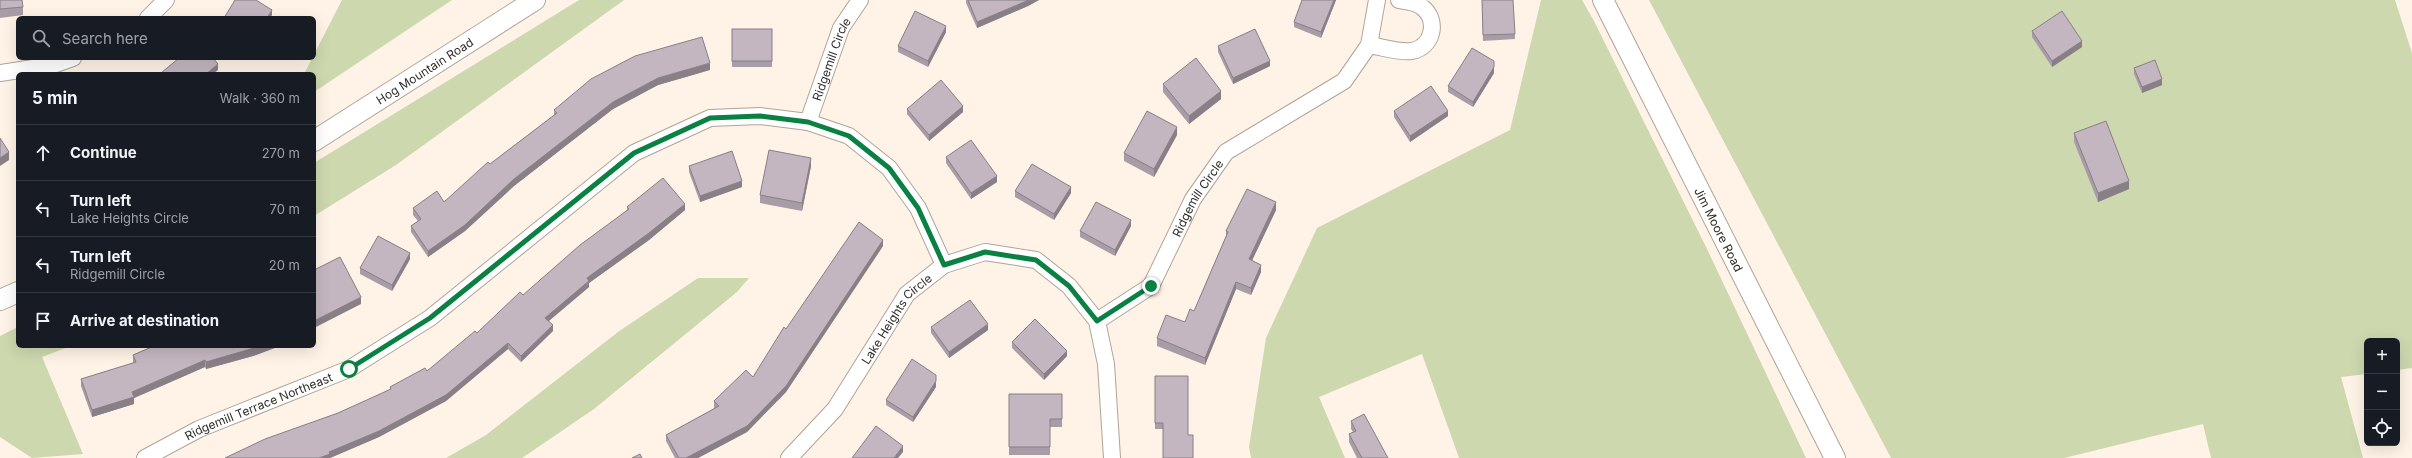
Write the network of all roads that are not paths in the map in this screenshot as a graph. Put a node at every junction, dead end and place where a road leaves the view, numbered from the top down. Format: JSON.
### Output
{"nodes":[{"id":1,"x":166,"y":0,"type":"edge"},
{"id":2,"x":535,"y":0,"type":"edge"},
{"id":3,"x":860,"y":0,"type":"edge"},
{"id":4,"x":1377,"y":0,"type":"edge"},
{"id":5,"x":1399,"y":0,"type":"edge"},
{"id":6,"x":1603,"y":0,"type":"edge"},
{"id":7,"x":150,"y":16,"type":"edge"},
{"id":8,"x":1369,"y":45,"type":"junction"},
{"id":9,"x":67,"y":60,"type":"edge"},
{"id":10,"x":0,"y":73,"type":"edge"},
{"id":11,"x":808,"y":122,"type":"junction"},
{"id":12,"x":316,"y":140,"type":"edge"},
{"id":13,"x":944,"y":265,"type":"junction"},
{"id":14,"x":16,"y":293,"type":"edge"},
{"id":15,"x":0,"y":300,"type":"edge"},
{"id":16,"x":1097,"y":321,"type":"junction"},
{"id":17,"x":145,"y":458,"type":"edge"},
{"id":18,"x":789,"y":458,"type":"edge"},
{"id":19,"x":1112,"y":458,"type":"edge"},
{"id":20,"x":1835,"y":458,"type":"edge"}],
"edges":[{"from":1,"to":7,"type":"street"},
{"from":2,"to":12,"type":"street","name":"Hog Mountain Road"},
{"from":3,"to":11,"type":"street","name":"Ridgemill Circle"},
{"from":4,"to":8,"type":"street","name":"Ridgemill Circle"},
{"from":5,"to":8,"type":"street"},
{"from":6,"to":20,"type":"street","name":"Jim Moore Road"},
{"from":8,"to":16,"type":"street","name":"Ridgemill Circle"},
{"from":9,"to":10,"type":"street"},
{"from":11,"to":13,"type":"street","name":"Ridgemill Terrace Northeast"},
{"from":11,"to":17,"type":"street","name":"Ridgemill Terrace Northeast"},
{"from":13,"to":16,"type":"street","name":"Lake Heights Circle"},
{"from":13,"to":18,"type":"street","name":"Lake Heights Circle"},
{"from":14,"to":15,"type":"street"},
{"from":16,"to":19,"type":"street","name":"Lake Heights Circle"}]}
